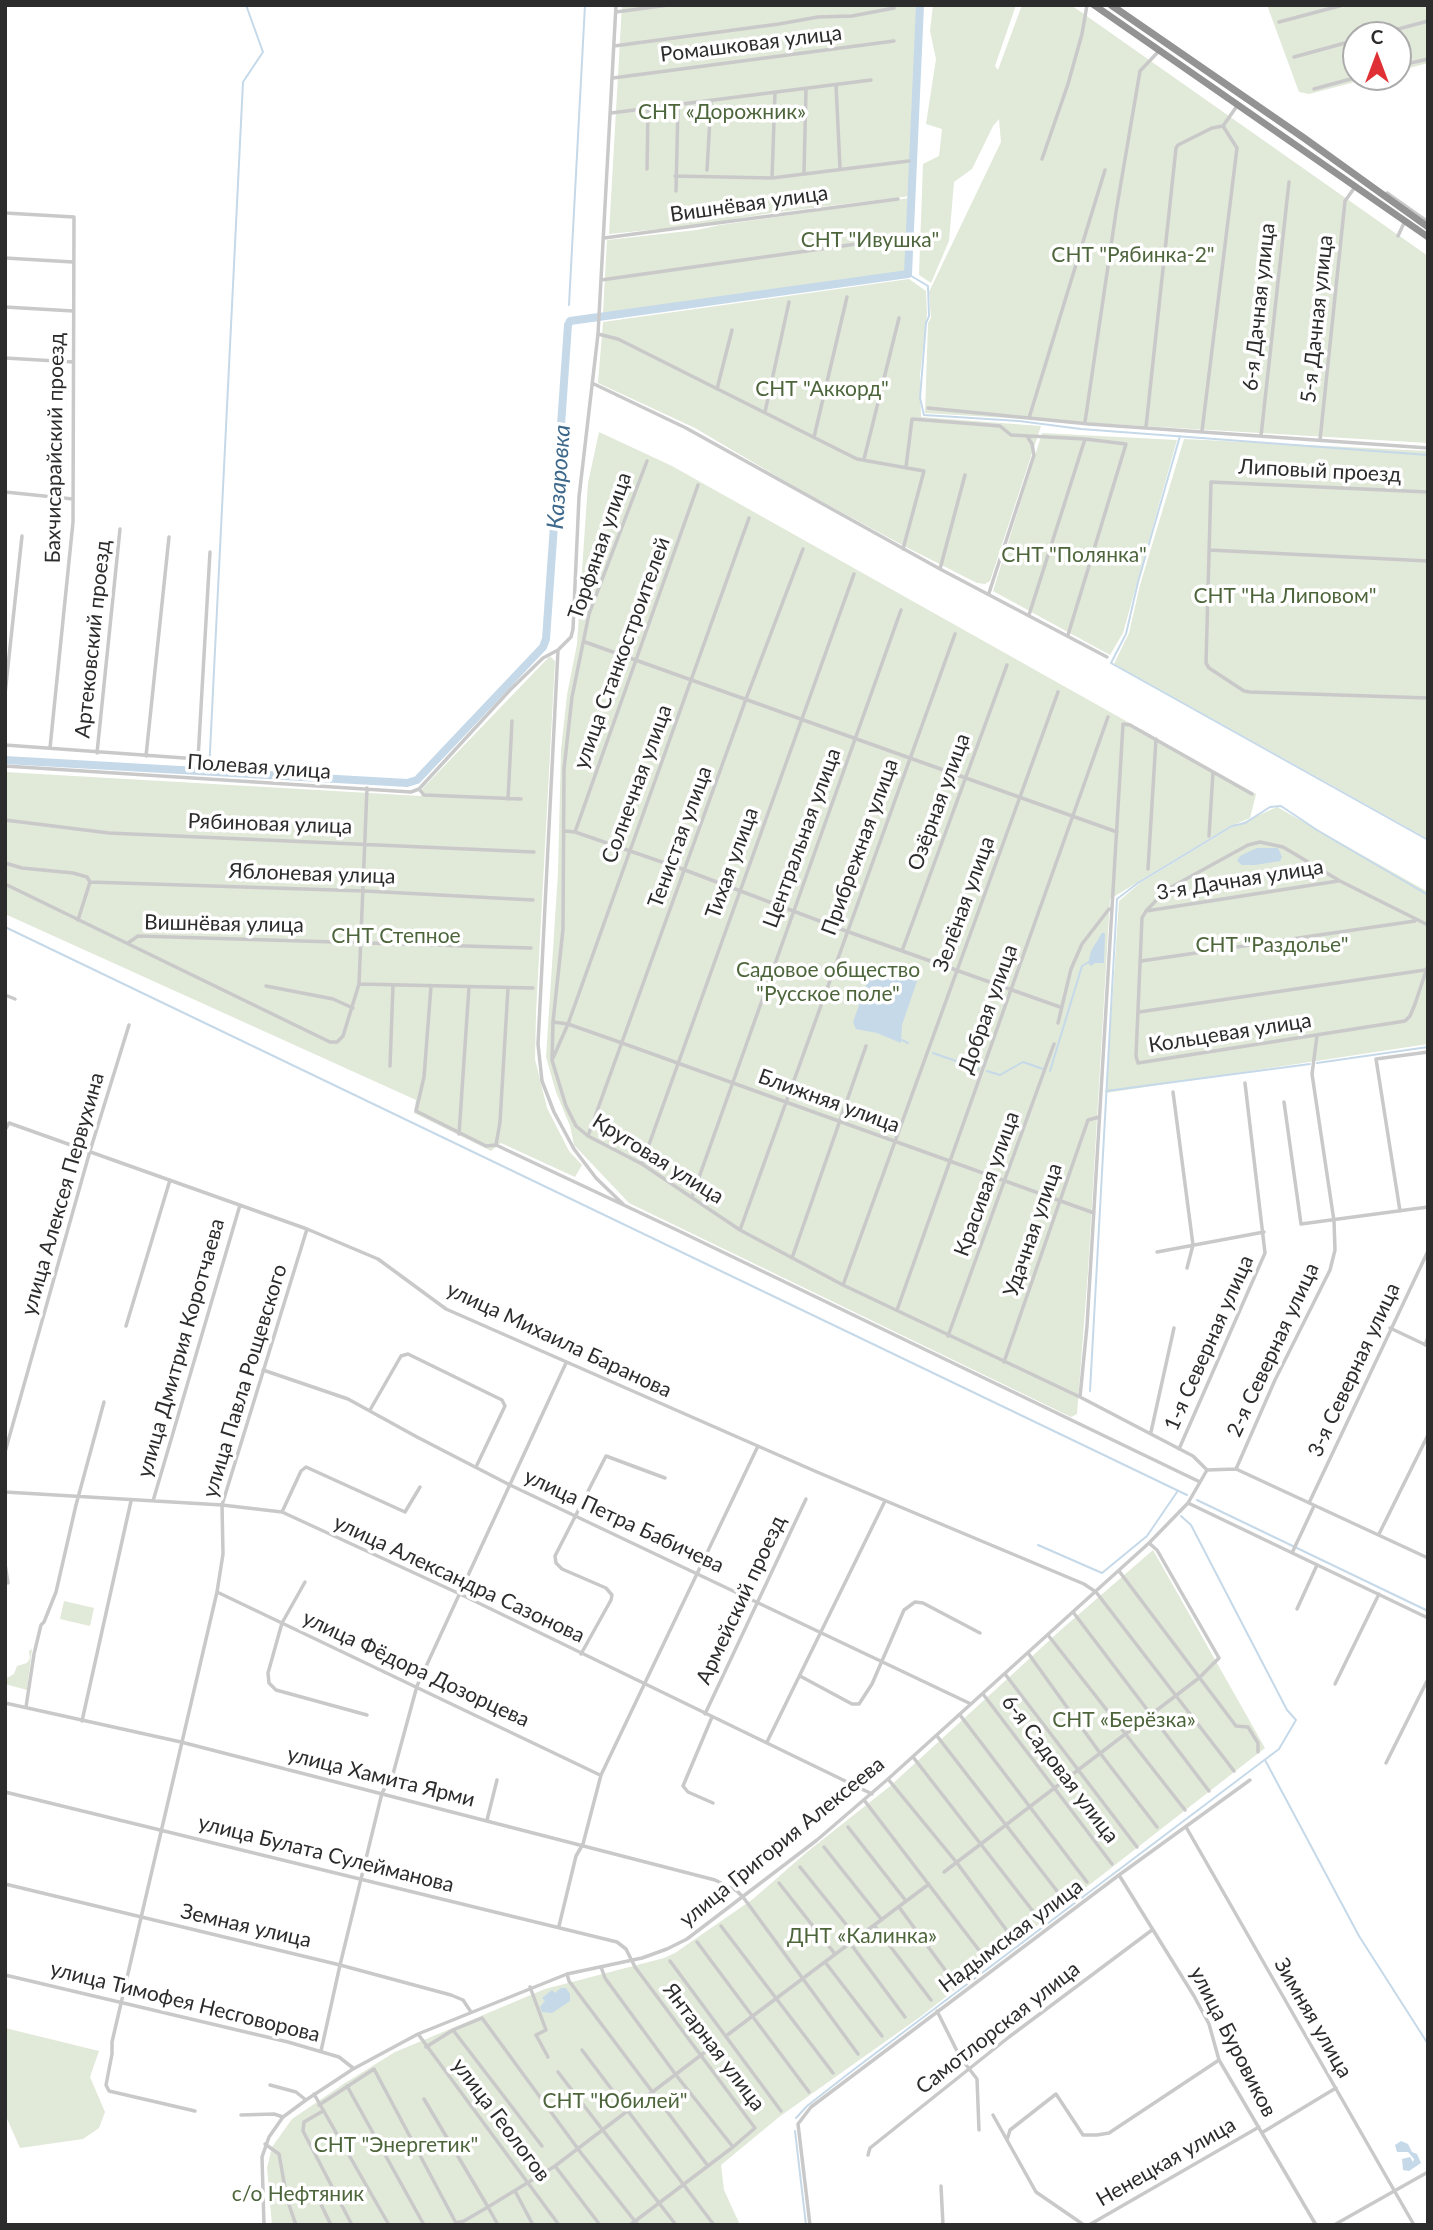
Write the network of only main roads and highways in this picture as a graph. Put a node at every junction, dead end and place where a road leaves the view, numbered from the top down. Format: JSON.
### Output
{"nodes":[{"id":1,"x":1094,"y":5,"type":"edge"},
{"id":2,"x":1111,"y":5,"type":"edge"},
{"id":3,"x":1236,"y":91,"type":"junction"},
{"id":4,"x":1229,"y":100,"type":"junction"},
{"id":5,"x":1428,"y":225,"type":"edge"},
{"id":6,"x":1428,"y":237,"type":"edge"}],
"edges":[{"from":1,"to":4,"type":"highway"},
{"from":2,"to":3,"type":"highway"},
{"from":3,"to":4,"type":"highway"},
{"from":3,"to":5,"type":"highway"},
{"from":4,"to":6,"type":"highway"}]}
